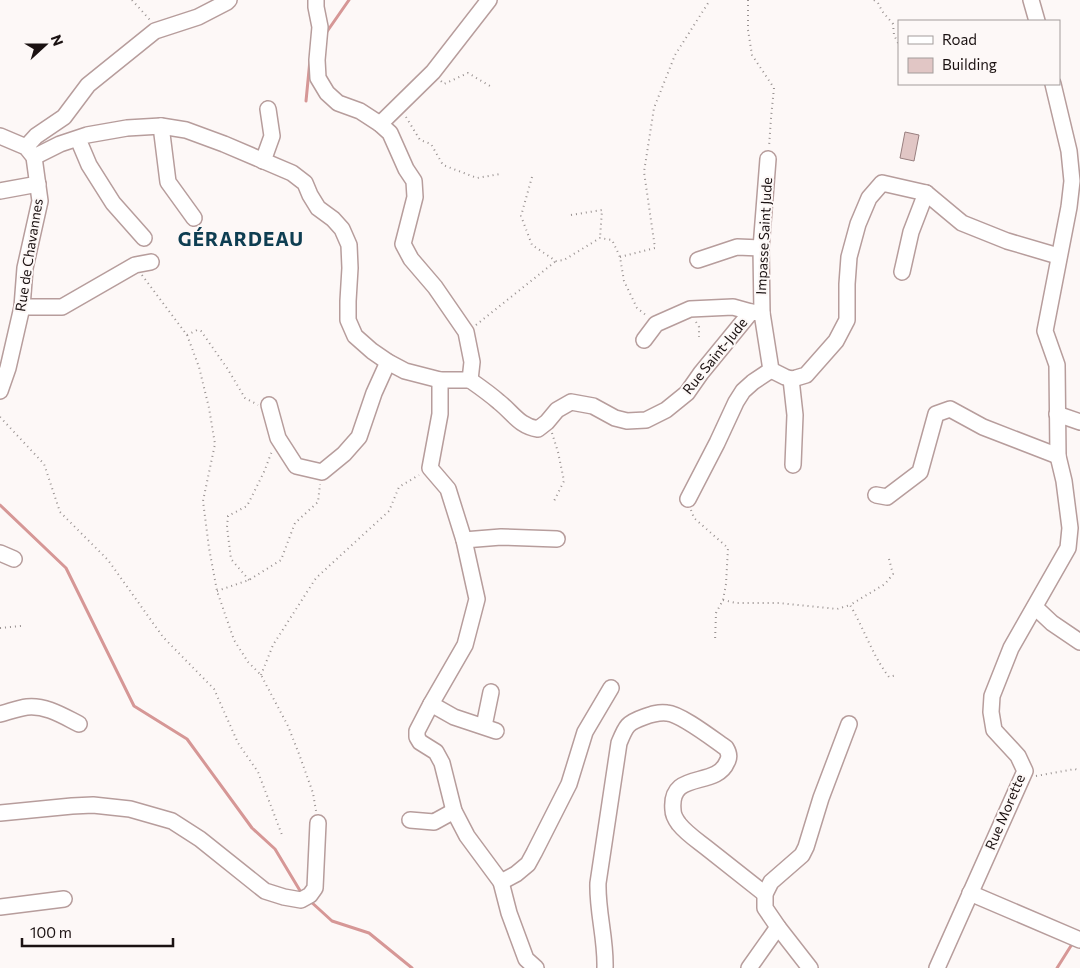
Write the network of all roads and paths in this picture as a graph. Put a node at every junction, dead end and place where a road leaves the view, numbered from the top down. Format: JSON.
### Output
{"nodes":[{"id":1,"x":132,"y":0,"type":"edge"},
{"id":2,"x":229,"y":0,"type":"edge"},
{"id":3,"x":316,"y":0,"type":"edge"},
{"id":4,"x":489,"y":0,"type":"edge"},
{"id":5,"x":710,"y":0,"type":"edge"},
{"id":6,"x":748,"y":0,"type":"edge"},
{"id":7,"x":874,"y":0,"type":"edge"},
{"id":8,"x":1031,"y":0,"type":"edge"},
{"id":9,"x":1036,"y":20,"type":"edge"},
{"id":10,"x":159,"y":30,"type":"junction"},
{"id":11,"x":898,"y":43,"type":"edge"},
{"id":12,"x":433,"y":72,"type":"junction"},
{"id":13,"x":1053,"y":85,"type":"edge"},
{"id":14,"x":490,"y":86,"type":"dead end"},
{"id":15,"x":399,"y":106,"type":"junction"},
{"id":16,"x":268,"y":109,"type":"dead end"},
{"id":17,"x":380,"y":124,"type":"junction"},
{"id":18,"x":161,"y":126,"type":"junction"},
{"id":19,"x":0,"y":136,"type":"edge"},
{"id":20,"x":78,"y":138,"type":"junction"},
{"id":21,"x":30,"y":152,"type":"junction"},
{"id":22,"x":768,"y":159,"type":"joint"},
{"id":23,"x":263,"y":161,"type":"junction"},
{"id":24,"x":500,"y":174,"type":"dead end"},
{"id":25,"x":532,"y":177,"type":"dead end"},
{"id":26,"x":1076,"y":183,"type":"edge"},
{"id":27,"x":38,"y":184,"type":"junction"},
{"id":28,"x":0,"y":191,"type":"edge"},
{"id":29,"x":926,"y":194,"type":"junction"},
{"id":30,"x":571,"y":215,"type":"dead end"},
{"id":31,"x":194,"y":218,"type":"dead end"},
{"id":32,"x":144,"y":238,"type":"dead end"},
{"id":33,"x":600,"y":238,"type":"junction"},
{"id":34,"x":761,"y":248,"type":"junction"},
{"id":35,"x":1058,"y":256,"type":"junction"},
{"id":36,"x":620,"y":257,"type":"junction"},
{"id":37,"x":698,"y":260,"type":"dead end"},
{"id":38,"x":556,"y":261,"type":"junction"},
{"id":39,"x":151,"y":262,"type":"dead end"},
{"id":40,"x":135,"y":265,"type":"junction"},
{"id":41,"x":902,"y":272,"type":"dead end"},
{"id":42,"x":22,"y":307,"type":"junction"},
{"id":43,"x":690,"y":309,"type":"junction"},
{"id":44,"x":756,"y":313,"type":"junction"},
{"id":45,"x":656,"y":324,"type":"junction"},
{"id":46,"x":466,"y":332,"type":"junction"},
{"id":47,"x":186,"y":335,"type":"junction"},
{"id":48,"x":700,"y":337,"type":"dead end"},
{"id":49,"x":644,"y":340,"type":"dead end"},
{"id":50,"x":388,"y":362,"type":"junction"},
{"id":51,"x":771,"y":370,"type":"junction"},
{"id":52,"x":790,"y":379,"type":"junction"},
{"id":53,"x":440,"y":380,"type":"junction"},
{"id":54,"x":470,"y":380,"type":"junction"},
{"id":55,"x":0,"y":391,"type":"edge"},
{"id":56,"x":270,"y":410,"type":"joint"},
{"id":57,"x":1057,"y":414,"type":"junction"},
{"id":58,"x":0,"y":417,"type":"edge"},
{"id":59,"x":547,"y":422,"type":"junction"},
{"id":60,"x":1080,"y":422,"type":"edge"},
{"id":61,"x":278,"y":438,"type":"junction"},
{"id":62,"x":1058,"y":456,"type":"junction"},
{"id":63,"x":793,"y":465,"type":"dead end"},
{"id":64,"x":430,"y":468,"type":"junction"},
{"id":65,"x":322,"y":472,"type":"junction"},
{"id":66,"x":876,"y":495,"type":"dead end"},
{"id":67,"x":688,"y":499,"type":"joint"},
{"id":68,"x":553,"y":503,"type":"dead end"},
{"id":69,"x":558,"y":539,"type":"dead end"},
{"id":70,"x":464,"y":540,"type":"junction"},
{"id":71,"x":889,"y":559,"type":"dead end"},
{"id":72,"x":248,"y":580,"type":"junction"},
{"id":73,"x":217,"y":591,"type":"junction"},
{"id":74,"x":723,"y":600,"type":"junction"},
{"id":75,"x":850,"y":605,"type":"junction"},
{"id":76,"x":1035,"y":607,"type":"junction"},
{"id":77,"x":21,"y":626,"type":"dead end"},
{"id":78,"x":0,"y":628,"type":"edge"},
{"id":79,"x":715,"y":642,"type":"dead end"},
{"id":80,"x":1080,"y":642,"type":"edge"},
{"id":81,"x":261,"y":675,"type":"junction"},
{"id":82,"x":897,"y":675,"type":"dead end"},
{"id":83,"x":611,"y":688,"type":"dead end"},
{"id":84,"x":491,"y":692,"type":"dead end"},
{"id":85,"x":431,"y":704,"type":"junction"},
{"id":86,"x":0,"y":714,"type":"edge"},
{"id":87,"x":79,"y":724,"type":"dead end"},
{"id":88,"x":849,"y":724,"type":"dead end"},
{"id":89,"x":1080,"y":771,"type":"edge"},
{"id":90,"x":1021,"y":779,"type":"junction"},
{"id":91,"x":454,"y":811,"type":"junction"},
{"id":92,"x":0,"y":812,"type":"edge"},
{"id":93,"x":410,"y":820,"type":"dead end"},
{"id":94,"x":318,"y":823,"type":"joint"},
{"id":95,"x":282,"y":835,"type":"dead end"},
{"id":96,"x":500,"y":882,"type":"junction"},
{"id":97,"x":970,"y":893,"type":"junction"},
{"id":98,"x":765,"y":894,"type":"junction"},
{"id":99,"x":64,"y":900,"type":"dead end"},
{"id":100,"x":0,"y":907,"type":"edge"},
{"id":101,"x":778,"y":927,"type":"junction"},
{"id":102,"x":1080,"y":940,"type":"edge"},
{"id":103,"x":536,"y":968,"type":"edge"},
{"id":104,"x":605,"y":968,"type":"edge"},
{"id":105,"x":749,"y":968,"type":"edge"},
{"id":106,"x":810,"y":968,"type":"edge"},
{"id":107,"x":937,"y":968,"type":"edge"}],
"edges":[{"from":1,"to":10,"type":"path"},
{"from":2,"to":10,"type":"street"},
{"from":3,"to":17,"type":"street"},
{"from":4,"to":12,"type":"street"},
{"from":5,"to":36,"type":"path"},
{"from":6,"to":22,"type":"path"},
{"from":7,"to":11,"type":"path"},
{"from":8,"to":9,"type":"street"},
{"from":10,"to":21,"type":"street"},
{"from":12,"to":14,"type":"path"},
{"from":12,"to":15,"type":"street"},
{"from":13,"to":26,"type":"street"},
{"from":15,"to":17,"type":"street"},
{"from":15,"to":24,"type":"path"},
{"from":16,"to":23,"type":"street"},
{"from":17,"to":46,"type":"street"},
{"from":18,"to":20,"type":"street"},
{"from":18,"to":23,"type":"street"},
{"from":18,"to":31,"type":"street"},
{"from":19,"to":21,"type":"street"},
{"from":20,"to":21,"type":"street"},
{"from":20,"to":32,"type":"street"},
{"from":21,"to":27,"type":"street","name":"Rue de Chavannes"},
{"from":22,"to":34,"type":"street","name":"Impasse Saint Jude"},
{"from":23,"to":50,"type":"street"},
{"from":25,"to":38,"type":"path"},
{"from":26,"to":35,"type":"street"},
{"from":27,"to":28,"type":"street"},
{"from":27,"to":42,"type":"street","name":"Rue de Chavannes"},
{"from":29,"to":35,"type":"street"},
{"from":29,"to":41,"type":"street"},
{"from":29,"to":52,"type":"street"},
{"from":30,"to":33,"type":"path"},
{"from":33,"to":36,"type":"path"},
{"from":33,"to":38,"type":"path"},
{"from":34,"to":37,"type":"street"},
{"from":34,"to":44,"type":"street","name":"Impasse Saint Jude"},
{"from":35,"to":57,"type":"street"},
{"from":36,"to":45,"type":"path"},
{"from":38,"to":46,"type":"path"},
{"from":39,"to":40,"type":"street"},
{"from":40,"to":42,"type":"street"},
{"from":40,"to":47,"type":"path"},
{"from":42,"to":55,"type":"street","name":"Rue de Chavannes"},
{"from":43,"to":44,"type":"street"},
{"from":43,"to":45,"type":"street"},
{"from":43,"to":48,"type":"path"},
{"from":44,"to":51,"type":"street","name":"Rue Saint-Jude"},
{"from":44,"to":59,"type":"street","name":"Rue Saint-Jude"},
{"from":45,"to":49,"type":"street"},
{"from":46,"to":54,"type":"street"},
{"from":47,"to":56,"type":"path"},
{"from":47,"to":73,"type":"path"},
{"from":50,"to":53,"type":"street"},
{"from":50,"to":65,"type":"street"},
{"from":51,"to":52,"type":"street"},
{"from":51,"to":67,"type":"street"},
{"from":52,"to":63,"type":"street"},
{"from":53,"to":54,"type":"street"},
{"from":53,"to":64,"type":"street"},
{"from":54,"to":59,"type":"street"},
{"from":56,"to":61,"type":"street"},
{"from":57,"to":60,"type":"street"},
{"from":57,"to":62,"type":"street"},
{"from":58,"to":95,"type":"path"},
{"from":59,"to":68,"type":"path"},
{"from":61,"to":65,"type":"street"},
{"from":61,"to":72,"type":"path"},
{"from":62,"to":66,"type":"street"},
{"from":62,"to":76,"type":"street"},
{"from":64,"to":70,"type":"street"},
{"from":64,"to":81,"type":"path"},
{"from":65,"to":72,"type":"path"},
{"from":67,"to":74,"type":"path"},
{"from":69,"to":70,"type":"street"},
{"from":70,"to":85,"type":"street"},
{"from":71,"to":75,"type":"path"},
{"from":72,"to":73,"type":"path"},
{"from":73,"to":81,"type":"path"},
{"from":74,"to":75,"type":"path"},
{"from":74,"to":79,"type":"path"},
{"from":75,"to":82,"type":"path"},
{"from":76,"to":80,"type":"street"},
{"from":76,"to":90,"type":"street","name":"Rue Morette"},
{"from":77,"to":78,"type":"path"},
{"from":81,"to":94,"type":"path"},
{"from":83,"to":96,"type":"street"},
{"from":84,"to":85,"type":"street"},
{"from":85,"to":91,"type":"street"},
{"from":86,"to":87,"type":"street"},
{"from":88,"to":98,"type":"street"},
{"from":89,"to":90,"type":"path"},
{"from":90,"to":97,"type":"street","name":"Rue Morette"},
{"from":91,"to":93,"type":"street"},
{"from":91,"to":96,"type":"street"},
{"from":92,"to":94,"type":"street"},
{"from":96,"to":103,"type":"street"},
{"from":97,"to":102,"type":"street"},
{"from":97,"to":107,"type":"street","name":"Rue Morette"},
{"from":98,"to":101,"type":"street"},
{"from":98,"to":104,"type":"street"},
{"from":99,"to":100,"type":"street"},
{"from":101,"to":105,"type":"street"},
{"from":101,"to":106,"type":"street"}]}
